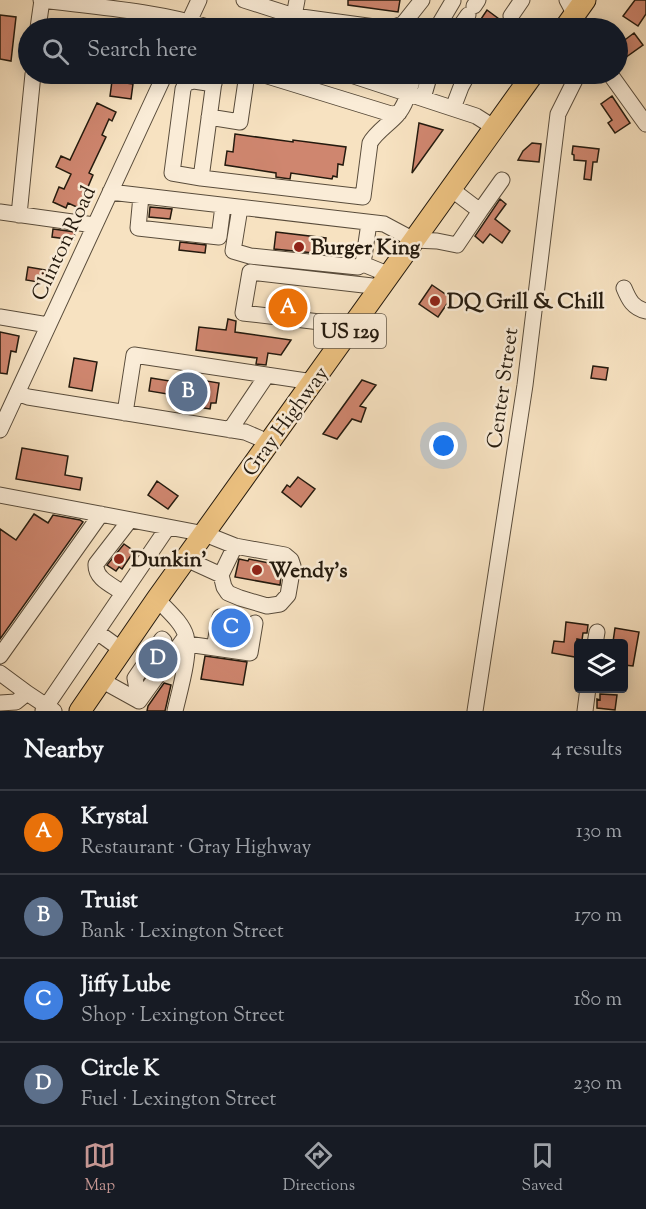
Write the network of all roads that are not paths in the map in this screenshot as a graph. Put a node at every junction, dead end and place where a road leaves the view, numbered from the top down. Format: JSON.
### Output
{"nodes":[{"id":1,"x":42,"y":0,"type":"edge"},
{"id":2,"x":199,"y":0,"type":"edge"},
{"id":3,"x":244,"y":0,"type":"edge"},
{"id":4,"x":297,"y":0,"type":"edge"},
{"id":5,"x":423,"y":0,"type":"edge"},
{"id":6,"x":522,"y":0,"type":"edge"},
{"id":7,"x":453,"y":1,"type":"edge"},
{"id":8,"x":142,"y":7,"type":"edge"},
{"id":9,"x":294,"y":16,"type":"junction"},
{"id":10,"x":511,"y":16,"type":"dead end"},
{"id":11,"x":39,"y":18,"type":"edge"},
{"id":12,"x":170,"y":18,"type":"edge"},
{"id":13,"x":191,"y":18,"type":"edge"},
{"id":14,"x":309,"y":18,"type":"edge"},
{"id":15,"x":408,"y":18,"type":"edge"},
{"id":16,"x":443,"y":18,"type":"edge"},
{"id":17,"x":32,"y":84,"type":"edge"},
{"id":18,"x":160,"y":84,"type":"edge"},
{"id":19,"x":186,"y":84,"type":"edge"},
{"id":20,"x":214,"y":84,"type":"edge"},
{"id":21,"x":246,"y":84,"type":"edge"},
{"id":22,"x":297,"y":84,"type":"edge"},
{"id":23,"x":380,"y":84,"type":"edge"},
{"id":24,"x":411,"y":84,"type":"edge"},
{"id":25,"x":427,"y":84,"type":"edge"},
{"id":26,"x":462,"y":84,"type":"edge"},
{"id":27,"x":526,"y":84,"type":"edge"},
{"id":28,"x":573,"y":84,"type":"edge"},
{"id":29,"x":617,"y":84,"type":"edge"},
{"id":30,"x":408,"y":93,"type":"junction"},
{"id":31,"x":423,"y":98,"type":"junction"},
{"id":32,"x":453,"y":108,"type":"junction"},
{"id":33,"x":399,"y":113,"type":"junction"},
{"id":34,"x":209,"y":117,"type":"junction"},
{"id":35,"x":646,"y":124,"type":"edge"},
{"id":36,"x":495,"y":128,"type":"junction"},
{"id":37,"x":201,"y":178,"type":"junction"},
{"id":38,"x":502,"y":180,"type":"dead end"},
{"id":39,"x":451,"y":189,"type":"junction"},
{"id":40,"x":110,"y":192,"type":"junction"},
{"id":41,"x":141,"y":196,"type":"junction"},
{"id":42,"x":223,"y":206,"type":"junction"},
{"id":43,"x":240,"y":208,"type":"junction"},
{"id":44,"x":480,"y":211,"type":"junction"},
{"id":45,"x":0,"y":212,"type":"edge"},
{"id":46,"x":20,"y":214,"type":"junction"},
{"id":47,"x":369,"y":223,"type":"junction"},
{"id":48,"x":94,"y":225,"type":"junction"},
{"id":49,"x":219,"y":237,"type":"junction"},
{"id":50,"x":414,"y":240,"type":"junction"},
{"id":51,"x":232,"y":251,"type":"junction"},
{"id":52,"x":363,"y":264,"type":"junction"},
{"id":53,"x":385,"y":281,"type":"junction"},
{"id":54,"x":624,"y":288,"type":"dead end"},
{"id":55,"x":646,"y":311,"type":"edge"},
{"id":56,"x":0,"y":317,"type":"edge"},
{"id":57,"x":48,"y":325,"type":"junction"},
{"id":58,"x":354,"y":326,"type":"junction"},
{"id":59,"x":267,"y":375,"type":"junction"},
{"id":60,"x":313,"y":382,"type":"junction"},
{"id":61,"x":17,"y":393,"type":"junction"},
{"id":62,"x":125,"y":412,"type":"junction"},
{"id":63,"x":0,"y":430,"type":"edge"},
{"id":64,"x":230,"y":430,"type":"junction"},
{"id":65,"x":268,"y":446,"type":"junction"},
{"id":66,"x":0,"y":495,"type":"edge"},
{"id":67,"x":97,"y":520,"type":"junction"},
{"id":68,"x":130,"y":520,"type":"junction"},
{"id":69,"x":168,"y":527,"type":"junction"},
{"id":70,"x":205,"y":534,"type":"junction"},
{"id":71,"x":113,"y":540,"type":"junction"},
{"id":72,"x":242,"y":547,"type":"junction"},
{"id":73,"x":76,"y":550,"type":"junction"},
{"id":74,"x":186,"y":559,"type":"junction"},
{"id":75,"x":96,"y":564,"type":"junction"},
{"id":76,"x":223,"y":581,"type":"junction"},
{"id":77,"x":123,"y":593,"type":"junction"},
{"id":78,"x":158,"y":599,"type":"junction"},
{"id":79,"x":220,"y":616,"type":"dead end"},
{"id":80,"x":255,"y":623,"type":"dead end"},
{"id":81,"x":97,"y":632,"type":"junction"},
{"id":82,"x":214,"y":648,"type":"junction"},
{"id":83,"x":122,"y":650,"type":"junction"},
{"id":84,"x":0,"y":656,"type":"edge"},
{"id":85,"x":161,"y":658,"type":"junction"},
{"id":86,"x":0,"y":673,"type":"edge"},
{"id":87,"x":101,"y":681,"type":"junction"},
{"id":88,"x":27,"y":693,"type":"junction"},
{"id":89,"x":587,"y":693,"type":"edge"},
{"id":90,"x":0,"y":703,"type":"edge"},
{"id":91,"x":48,"y":709,"type":"edge"},
{"id":92,"x":84,"y":710,"type":"edge"},
{"id":93,"x":175,"y":711,"type":"edge"},
{"id":94,"x":475,"y":711,"type":"edge"},
{"id":95,"x":585,"y":711,"type":"edge"}],
"edges":[{"from":1,"to":8,"type":"street"},
{"from":1,"to":11,"type":"street"},
{"from":2,"to":13,"type":"street"},
{"from":3,"to":9,"type":"street"},
{"from":4,"to":9,"type":"street"},
{"from":5,"to":15,"type":"street"},
{"from":6,"to":10,"type":"street"},
{"from":7,"to":16,"type":"street"},
{"from":8,"to":12,"type":"street"},
{"from":9,"to":14,"type":"street"},
{"from":17,"to":46,"type":"street"},
{"from":18,"to":40,"type":"street","name":"Clinton Road"},
{"from":19,"to":37,"type":"street"},
{"from":20,"to":34,"type":"street"},
{"from":21,"to":34,"type":"street"},
{"from":22,"to":33,"type":"street"},
{"from":23,"to":30,"type":"street"},
{"from":24,"to":30,"type":"street"},
{"from":25,"to":31,"type":"street"},
{"from":26,"to":32,"type":"street"},
{"from":27,"to":36,"type":"highway","name":"Gray Highway","number":"US 129"},
{"from":28,"to":94,"type":"street","name":"Center Street"},
{"from":29,"to":35,"type":"street"},
{"from":30,"to":31,"type":"street"},
{"from":30,"to":33,"type":"street"},
{"from":31,"to":32,"type":"street"},
{"from":32,"to":36,"type":"street"},
{"from":33,"to":37,"type":"street"},
{"from":34,"to":37,"type":"street"},
{"from":36,"to":39,"type":"highway","name":"Gray Highway","number":"US 129"},
{"from":38,"to":44,"type":"street"},
{"from":39,"to":44,"type":"street"},
{"from":39,"to":50,"type":"highway","name":"Gray Highway","number":"US 129"},
{"from":40,"to":41,"type":"street"},
{"from":40,"to":48,"type":"street","name":"Clinton Road"},
{"from":41,"to":42,"type":"street"},
{"from":41,"to":49,"type":"street"},
{"from":42,"to":43,"type":"street"},
{"from":42,"to":49,"type":"street"},
{"from":43,"to":47,"type":"street"},
{"from":43,"to":51,"type":"street"},
{"from":44,"to":50,"type":"street"},
{"from":45,"to":46,"type":"street"},
{"from":46,"to":48,"type":"street"},
{"from":47,"to":50,"type":"street"},
{"from":47,"to":52,"type":"street"},
{"from":48,"to":57,"type":"street","name":"Clinton Road"},
{"from":49,"to":51,"type":"street"},
{"from":50,"to":53,"type":"highway","name":"Gray Highway","number":"US 129"},
{"from":51,"to":52,"type":"street"},
{"from":52,"to":53,"type":"street"},
{"from":53,"to":58,"type":"highway","name":"Gray Highway","number":"US 129"},
{"from":53,"to":58,"type":"street"},
{"from":54,"to":55,"type":"street"},
{"from":56,"to":57,"type":"street"},
{"from":57,"to":61,"type":"street","name":"Clinton Road"},
{"from":58,"to":60,"type":"highway","name":"Gray Highway","number":"US 129"},
{"from":59,"to":60,"type":"street"},
{"from":59,"to":62,"type":"street"},
{"from":59,"to":64,"type":"street"},
{"from":60,"to":65,"type":"highway","name":"Gray Highway","number":"US 129"},
{"from":61,"to":62,"type":"street"},
{"from":61,"to":63,"type":"street","name":"Clinton Road"},
{"from":62,"to":64,"type":"street"},
{"from":64,"to":65,"type":"street"},
{"from":65,"to":70,"type":"highway","name":"Gray Highway","number":"US 129"},
{"from":66,"to":67,"type":"street"},
{"from":67,"to":68,"type":"street"},
{"from":67,"to":71,"type":"street"},
{"from":67,"to":73,"type":"street"},
{"from":68,"to":69,"type":"street"},
{"from":68,"to":71,"type":"street"},
{"from":69,"to":70,"type":"street"},
{"from":69,"to":77,"type":"street"},
{"from":70,"to":72,"type":"street"},
{"from":70,"to":74,"type":"highway","name":"Gray Highway","number":"US 129"},
{"from":71,"to":75,"type":"street"},
{"from":72,"to":76,"type":"street"},
{"from":72,"to":76,"type":"street"},
{"from":73,"to":75,"type":"street"},
{"from":73,"to":84,"type":"street"},
{"from":74,"to":76,"type":"street"},
{"from":74,"to":78,"type":"highway","name":"Gray Highway","number":"US 129"},
{"from":75,"to":77,"type":"street"},
{"from":77,"to":81,"type":"street"},
{"from":78,"to":83,"type":"highway","name":"Gray Highway","number":"US 129"},
{"from":78,"to":85,"type":"street"},
{"from":79,"to":82,"type":"street"},
{"from":80,"to":82,"type":"street"},
{"from":81,"to":83,"type":"street"},
{"from":81,"to":91,"type":"street"},
{"from":82,"to":85,"type":"street"},
{"from":83,"to":87,"type":"highway","name":"Gray Highway","number":"US 129"},
{"from":85,"to":87,"type":"street"},
{"from":85,"to":93,"type":"street"},
{"from":86,"to":88,"type":"street"},
{"from":87,"to":92,"type":"highway","name":"Gray Highway","number":"US 129"},
{"from":88,"to":90,"type":"street"},
{"from":88,"to":91,"type":"street"},
{"from":89,"to":95,"type":"street"}]}
